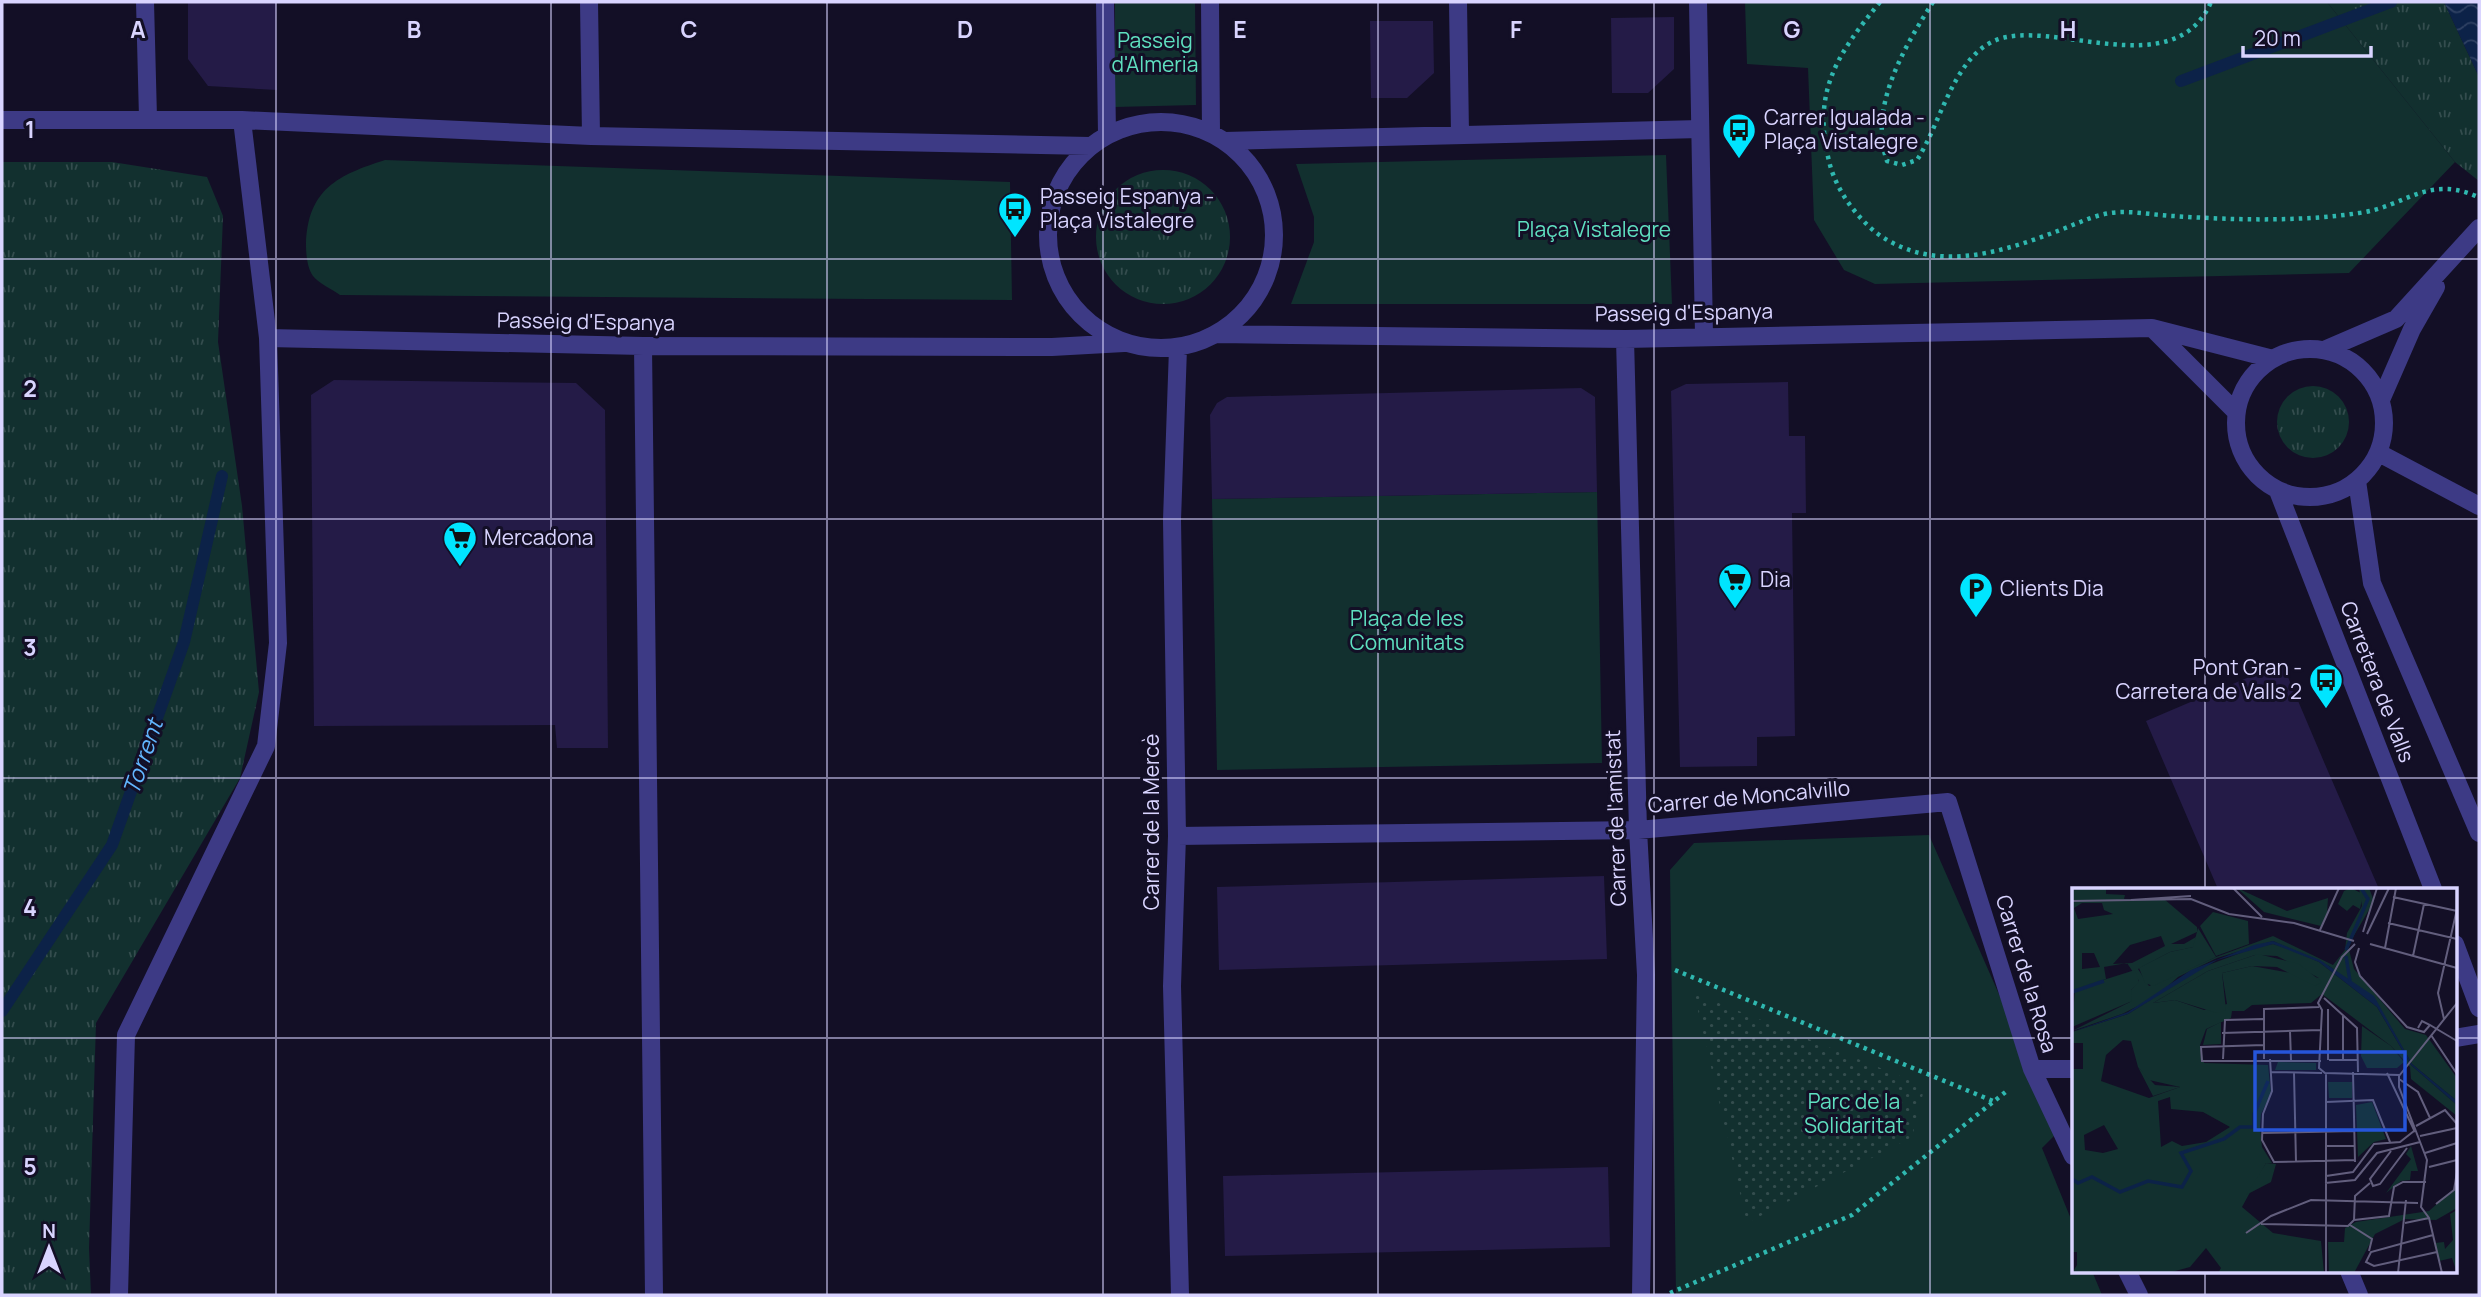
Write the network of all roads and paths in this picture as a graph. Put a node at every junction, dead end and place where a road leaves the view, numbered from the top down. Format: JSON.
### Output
{"nodes":[{"id":1,"x":145,"y":2,"type":"edge"},
{"id":2,"x":589,"y":2,"type":"edge"},
{"id":3,"x":1105,"y":2,"type":"edge"},
{"id":4,"x":1210,"y":2,"type":"edge"},
{"id":5,"x":1458,"y":2,"type":"edge"},
{"id":6,"x":1698,"y":2,"type":"edge"},
{"id":7,"x":1880,"y":2,"type":"edge"},
{"id":8,"x":1933,"y":2,"type":"edge"},
{"id":9,"x":2211,"y":2,"type":"edge"},
{"id":10,"x":148,"y":118,"type":"junction"},
{"id":11,"x":2,"y":120,"type":"edge"},
{"id":12,"x":242,"y":120,"type":"junction"},
{"id":13,"x":1700,"y":129,"type":"junction"},
{"id":14,"x":1107,"y":134,"type":"junction"},
{"id":15,"x":1460,"y":134,"type":"junction"},
{"id":16,"x":591,"y":136,"type":"junction"},
{"id":17,"x":1218,"y":137,"type":"junction"},
{"id":18,"x":1090,"y":145,"type":"junction"},
{"id":19,"x":2479,"y":199,"type":"edge"},
{"id":20,"x":2479,"y":228,"type":"edge"},
{"id":21,"x":2450,"y":263,"type":"junction"},
{"id":22,"x":2152,"y":328,"type":"junction"},
{"id":23,"x":1217,"y":334,"type":"junction"},
{"id":24,"x":1704,"y":335,"type":"junction"},
{"id":25,"x":268,"y":338,"type":"junction"},
{"id":26,"x":1625,"y":339,"type":"junction"},
{"id":27,"x":1124,"y":343,"type":"junction"},
{"id":28,"x":643,"y":346,"type":"junction"},
{"id":29,"x":1178,"y":348,"type":"junction"},
{"id":30,"x":2324,"y":350,"type":"junction"},
{"id":31,"x":2273,"y":359,"type":"junction"},
{"id":32,"x":2381,"y":400,"type":"junction"},
{"id":33,"x":2236,"y":412,"type":"junction"},
{"id":34,"x":2379,"y":453,"type":"junction"},
{"id":35,"x":2357,"y":481,"type":"junction"},
{"id":36,"x":2278,"y":491,"type":"junction"},
{"id":37,"x":2479,"y":506,"type":"edge"},
{"id":38,"x":1948,"y":802,"type":"joint"},
{"id":39,"x":1638,"y":830,"type":"junction"},
{"id":40,"x":2479,"y":833,"type":"edge"},
{"id":41,"x":1177,"y":836,"type":"junction"},
{"id":42,"x":2433,"y":888,"type":"edge"},
{"id":43,"x":2456,"y":947,"type":"edge"},
{"id":44,"x":1645,"y":958,"type":"junction"},
{"id":45,"x":2479,"y":1008,"type":"edge"},
{"id":46,"x":2479,"y":1034,"type":"edge"},
{"id":47,"x":2456,"y":1038,"type":"edge"},
{"id":48,"x":2032,"y":1069,"type":"junction"},
{"id":49,"x":2072,"y":1069,"type":"edge"},
{"id":50,"x":1994,"y":1102,"type":"junction"},
{"id":51,"x":2072,"y":1154,"type":"edge"},
{"id":52,"x":2128,"y":1272,"type":"edge"},
{"id":53,"x":2349,"y":1272,"type":"edge"},
{"id":54,"x":119,"y":1295,"type":"edge"},
{"id":55,"x":654,"y":1295,"type":"edge"},
{"id":56,"x":1180,"y":1295,"type":"edge"},
{"id":57,"x":1641,"y":1295,"type":"edge"},
{"id":58,"x":1665,"y":1295,"type":"edge"},
{"id":59,"x":2139,"y":1295,"type":"edge"},
{"id":60,"x":2360,"y":1295,"type":"edge"}],
"edges":[{"from":1,"to":10,"type":"street"},
{"from":2,"to":16,"type":"street"},
{"from":3,"to":14,"type":"street"},
{"from":4,"to":17,"type":"street"},
{"from":5,"to":15,"type":"street"},
{"from":6,"to":13,"type":"street"},
{"from":7,"to":19,"type":"path"},
{"from":8,"to":9,"type":"path"},
{"from":10,"to":11,"type":"street"},
{"from":10,"to":12,"type":"street"},
{"from":12,"to":16,"type":"street"},
{"from":12,"to":25,"type":"street"},
{"from":13,"to":15,"type":"street","name":"Passeig d'Espanya"},
{"from":13,"to":24,"type":"street"},
{"from":14,"to":17,"type":"street","name":"Passeig d'Espanya"},
{"from":14,"to":18,"type":"street","name":"Passeig d'Espanya"},
{"from":15,"to":17,"type":"street","name":"Passeig d'Espanya"},
{"from":16,"to":18,"type":"street"},
{"from":17,"to":23,"type":"street","name":"Passeig d'Espanya"},
{"from":18,"to":27,"type":"street","name":"Passeig d'Espanya"},
{"from":20,"to":21,"type":"street"},
{"from":21,"to":30,"type":"street"},
{"from":21,"to":32,"type":"street"},
{"from":22,"to":24,"type":"street","name":"Passeig d'Espanya"},
{"from":22,"to":31,"type":"street","name":"Passeig d'Espanya"},
{"from":22,"to":33,"type":"street"},
{"from":23,"to":26,"type":"street","name":"Passeig d'Espanya"},
{"from":23,"to":29,"type":"street","name":"Passeig d'Espanya"},
{"from":24,"to":26,"type":"street","name":"Passeig d'Espanya"},
{"from":25,"to":28,"type":"street","name":"Passeig d'Espanya"},
{"from":25,"to":54,"type":"street"},
{"from":26,"to":39,"type":"street","name":"Carrer de l'amistat"},
{"from":27,"to":28,"type":"street","name":"Passeig d'Espanya"},
{"from":27,"to":29,"type":"street","name":"Passeig d'Espanya"},
{"from":28,"to":55,"type":"street"},
{"from":29,"to":41,"type":"street","name":"Carrer de la Mercè"},
{"from":30,"to":31,"type":"street"},
{"from":30,"to":32,"type":"street"},
{"from":31,"to":33,"type":"street"},
{"from":32,"to":34,"type":"street"},
{"from":33,"to":36,"type":"street"},
{"from":34,"to":35,"type":"street"},
{"from":34,"to":37,"type":"street"},
{"from":35,"to":36,"type":"street"},
{"from":35,"to":40,"type":"street","name":"Carretera de Valls"},
{"from":36,"to":42,"type":"street","name":"Carretera de Valls"},
{"from":38,"to":39,"type":"street","name":"Carrer de Moncalvillo"},
{"from":38,"to":48,"type":"street","name":"Carrer de la Rosa"},
{"from":39,"to":41,"type":"street","name":"Carrer de Moncalvillo"},
{"from":39,"to":44,"type":"street","name":"Carrer de l'amistat"},
{"from":41,"to":56,"type":"street","name":"Carrer de la Mercè"},
{"from":43,"to":45,"type":"street"},
{"from":44,"to":50,"type":"path"},
{"from":44,"to":57,"type":"street","name":"Carrer de l'amistat"},
{"from":46,"to":47,"type":"street"},
{"from":48,"to":49,"type":"street"},
{"from":48,"to":50,"type":"path"},
{"from":48,"to":51,"type":"street","name":"Carrer de la Rosa"},
{"from":50,"to":58,"type":"path"},
{"from":52,"to":59,"type":"street"},
{"from":53,"to":60,"type":"street"}]}
